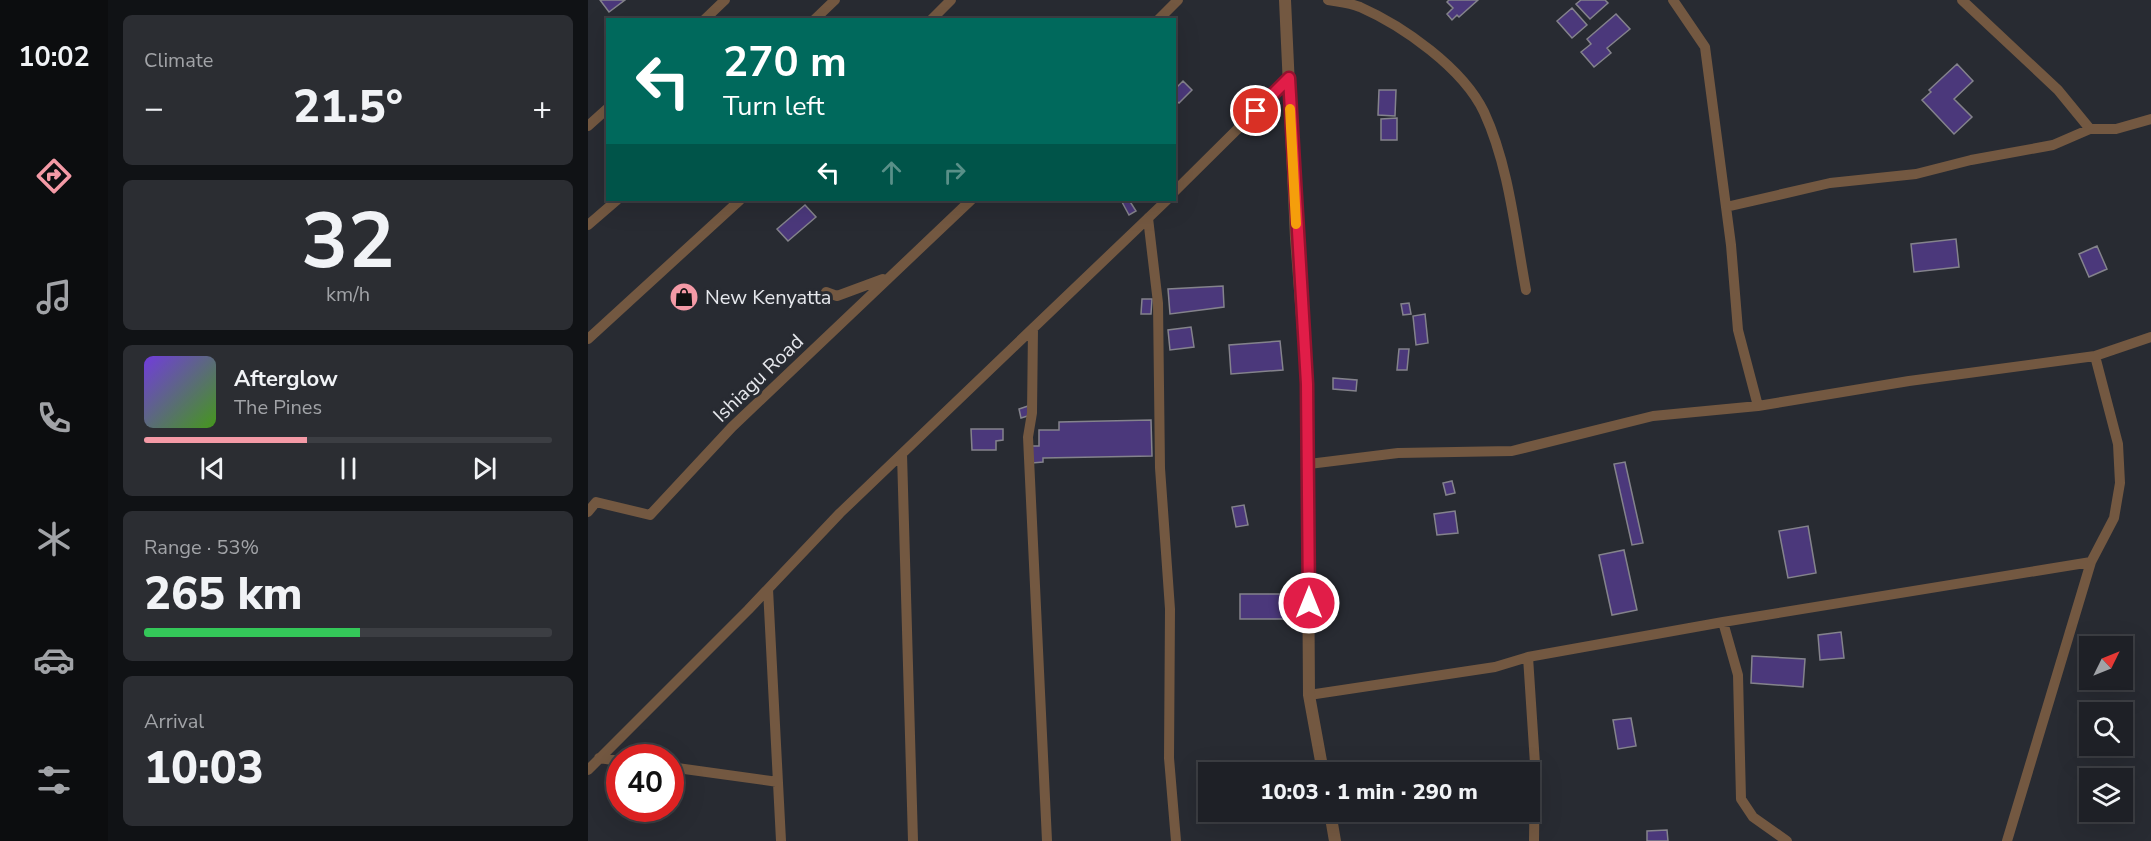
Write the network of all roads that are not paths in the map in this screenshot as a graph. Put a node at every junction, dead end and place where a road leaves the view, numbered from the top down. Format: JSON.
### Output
{"nodes":[{"id":1,"x":725,"y":0,"type":"edge"},
{"id":2,"x":835,"y":0,"type":"edge"},
{"id":3,"x":951,"y":0,"type":"edge"},
{"id":4,"x":1178,"y":0,"type":"edge"},
{"id":5,"x":1285,"y":0,"type":"edge"},
{"id":6,"x":1328,"y":0,"type":"edge"},
{"id":7,"x":1673,"y":0,"type":"edge"},
{"id":8,"x":1962,"y":0,"type":"edge"},
{"id":9,"x":706,"y":18,"type":"edge"},
{"id":10,"x":816,"y":18,"type":"edge"},
{"id":11,"x":933,"y":18,"type":"edge"},
{"id":12,"x":1160,"y":18,"type":"edge"},
{"id":13,"x":1289,"y":78,"type":"junction"},
{"id":14,"x":606,"y":110,"type":"edge"},
{"id":15,"x":2151,"y":120,"type":"edge"},
{"id":16,"x":588,"y":126,"type":"edge"},
{"id":17,"x":2090,"y":129,"type":"junction"},
{"id":18,"x":1176,"y":190,"type":"edge"},
{"id":19,"x":615,"y":201,"type":"edge"},
{"id":20,"x":739,"y":201,"type":"edge"},
{"id":21,"x":970,"y":201,"type":"edge"},
{"id":22,"x":1166,"y":201,"type":"edge"},
{"id":23,"x":1726,"y":207,"type":"junction"},
{"id":24,"x":1148,"y":218,"type":"junction"},
{"id":25,"x":588,"y":225,"type":"edge"},
{"id":26,"x":889,"y":277,"type":"junction"},
{"id":27,"x":1526,"y":290,"type":"dead end"},
{"id":28,"x":826,"y":292,"type":"dead end"},
{"id":29,"x":1033,"y":328,"type":"junction"},
{"id":30,"x":2151,"y":337,"type":"edge"},
{"id":31,"x":588,"y":339,"type":"edge"},
{"id":32,"x":2095,"y":356,"type":"junction"},
{"id":33,"x":1758,"y":406,"type":"junction"},
{"id":34,"x":902,"y":454,"type":"junction"},
{"id":35,"x":1309,"y":464,"type":"junction"},
{"id":36,"x":588,"y":512,"type":"edge"},
{"id":37,"x":2091,"y":562,"type":"junction"},
{"id":38,"x":768,"y":589,"type":"junction"},
{"id":39,"x":1723,"y":622,"type":"junction"},
{"id":40,"x":1528,"y":657,"type":"junction"},
{"id":41,"x":1309,"y":695,"type":"junction"},
{"id":42,"x":599,"y":758,"type":"junction"},
{"id":43,"x":606,"y":759,"type":"edge"},
{"id":44,"x":1321,"y":762,"type":"edge"},
{"id":45,"x":684,"y":769,"type":"edge"},
{"id":46,"x":588,"y":770,"type":"edge"},
{"id":47,"x":778,"y":782,"type":"junction"},
{"id":48,"x":1332,"y":822,"type":"edge"},
{"id":49,"x":781,"y":841,"type":"edge"},
{"id":50,"x":913,"y":841,"type":"edge"},
{"id":51,"x":1047,"y":841,"type":"edge"},
{"id":52,"x":1176,"y":841,"type":"edge"},
{"id":53,"x":1335,"y":841,"type":"edge"},
{"id":54,"x":1534,"y":841,"type":"edge"},
{"id":55,"x":1787,"y":841,"type":"edge"},
{"id":56,"x":2007,"y":841,"type":"edge"}],
"edges":[{"from":1,"to":9,"type":"street"},
{"from":2,"to":10,"type":"street"},
{"from":3,"to":11,"type":"street"},
{"from":4,"to":12,"type":"street"},
{"from":5,"to":13,"type":"street"},
{"from":6,"to":27,"type":"street"},
{"from":7,"to":23,"type":"street"},
{"from":8,"to":17,"type":"street"},
{"from":13,"to":18,"type":"street"},
{"from":13,"to":35,"type":"street"},
{"from":14,"to":16,"type":"street"},
{"from":15,"to":17,"type":"street"},
{"from":17,"to":23,"type":"street"},
{"from":19,"to":25,"type":"street"},
{"from":20,"to":31,"type":"street"},
{"from":21,"to":26,"type":"street","name":"Ishiagu Road"},
{"from":22,"to":24,"type":"street"},
{"from":23,"to":33,"type":"street"},
{"from":24,"to":29,"type":"street"},
{"from":24,"to":52,"type":"street"},
{"from":26,"to":28,"type":"street"},
{"from":26,"to":36,"type":"street","name":"Ishiagu Road"},
{"from":29,"to":34,"type":"street"},
{"from":29,"to":51,"type":"street"},
{"from":30,"to":32,"type":"street"},
{"from":32,"to":33,"type":"street"},
{"from":32,"to":37,"type":"street"},
{"from":33,"to":35,"type":"street"},
{"from":34,"to":38,"type":"street"},
{"from":34,"to":50,"type":"street"},
{"from":35,"to":41,"type":"street"},
{"from":37,"to":39,"type":"street"},
{"from":37,"to":56,"type":"street"},
{"from":38,"to":42,"type":"street"},
{"from":38,"to":47,"type":"street"},
{"from":39,"to":40,"type":"street"},
{"from":39,"to":55,"type":"street"},
{"from":40,"to":41,"type":"street"},
{"from":40,"to":54,"type":"street"},
{"from":41,"to":44,"type":"street"},
{"from":42,"to":43,"type":"street"},
{"from":42,"to":46,"type":"street"},
{"from":45,"to":47,"type":"street"},
{"from":47,"to":49,"type":"street"},
{"from":48,"to":53,"type":"street"}]}
